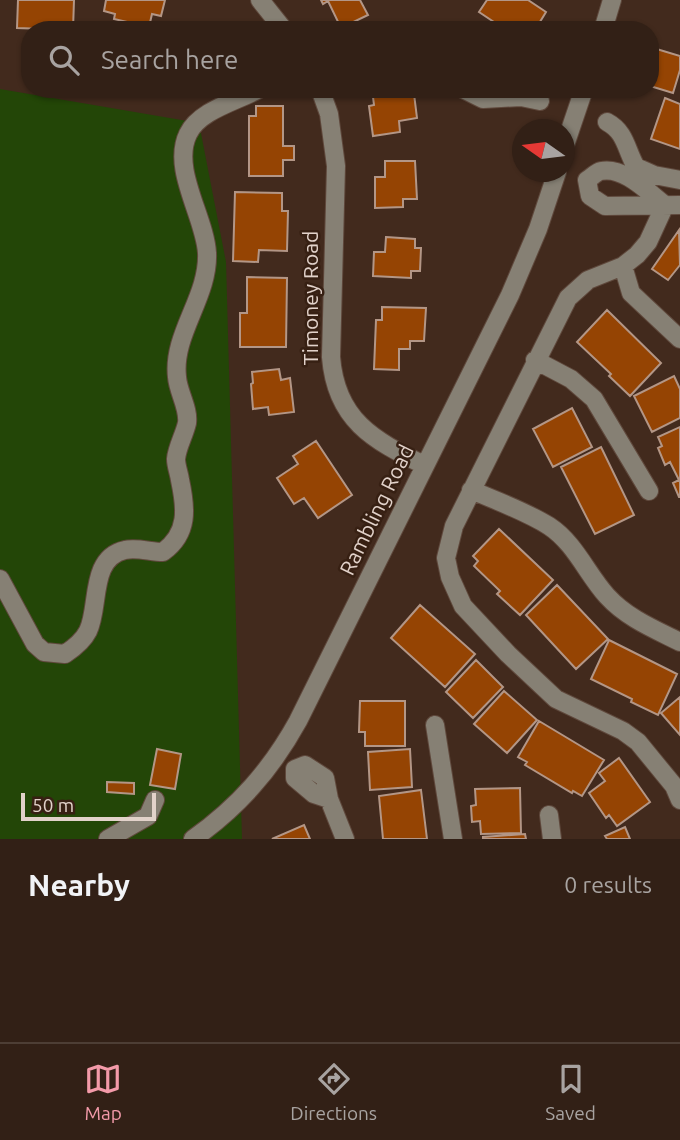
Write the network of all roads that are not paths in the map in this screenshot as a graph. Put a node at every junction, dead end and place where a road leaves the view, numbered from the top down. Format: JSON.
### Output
{"nodes":[{"id":1,"x":260,"y":0,"type":"edge"},
{"id":2,"x":612,"y":0,"type":"edge"},
{"id":3,"x":277,"y":21,"type":"edge"},
{"id":4,"x":606,"y":21,"type":"edge"},
{"id":5,"x":241,"y":98,"type":"edge"},
{"id":6,"x":324,"y":98,"type":"edge"},
{"id":7,"x":480,"y":98,"type":"edge"},
{"id":8,"x":502,"y":98,"type":"edge"},
{"id":9,"x":526,"y":98,"type":"edge"},
{"id":10,"x":580,"y":98,"type":"edge"},
{"id":11,"x":540,"y":101,"type":"dead end"},
{"id":12,"x":574,"y":119,"type":"edge"},
{"id":13,"x":607,"y":122,"type":"dead end"},
{"id":14,"x":575,"y":177,"type":"edge"},
{"id":15,"x":587,"y":180,"type":"junction"},
{"id":16,"x":680,"y":180,"type":"edge"},
{"id":17,"x":633,"y":181,"type":"junction"},
{"id":18,"x":554,"y":182,"type":"edge"},
{"id":19,"x":672,"y":205,"type":"edge"},
{"id":20,"x":623,"y":206,"type":"junction"},
{"id":21,"x":623,"y":266,"type":"junction"},
{"id":22,"x":680,"y":339,"type":"edge"},
{"id":23,"x":535,"y":360,"type":"junction"},
{"id":24,"x":424,"y":465,"type":"junction"},
{"id":25,"x":471,"y":490,"type":"junction"},
{"id":26,"x":649,"y":491,"type":"dead end"},
{"id":27,"x":0,"y":579,"type":"edge"},
{"id":28,"x":680,"y":642,"type":"edge"},
{"id":29,"x":435,"y":725,"type":"dead end"},
{"id":30,"x":277,"y":756,"type":"junction"},
{"id":31,"x":155,"y":800,"type":"dead end"},
{"id":32,"x":680,"y":800,"type":"edge"},
{"id":33,"x":549,"y":815,"type":"dead end"},
{"id":34,"x":108,"y":839,"type":"edge"},
{"id":35,"x":193,"y":839,"type":"edge"},
{"id":36,"x":345,"y":839,"type":"edge"},
{"id":37,"x":453,"y":839,"type":"edge"},
{"id":38,"x":552,"y":839,"type":"edge"}],
"edges":[{"from":1,"to":3,"type":"street"},
{"from":2,"to":4,"type":"street"},
{"from":5,"to":27,"type":"street"},
{"from":6,"to":24,"type":"street","name":"Timoney Road"},
{"from":7,"to":8,"type":"street"},
{"from":9,"to":11,"type":"street"},
{"from":10,"to":12,"type":"street"},
{"from":13,"to":16,"type":"street"},
{"from":14,"to":15,"type":"street"},
{"from":15,"to":17,"type":"street"},
{"from":15,"to":20,"type":"street"},
{"from":17,"to":19,"type":"street"},
{"from":17,"to":20,"type":"street"},
{"from":18,"to":24,"type":"street","name":"Rambling Road"},
{"from":19,"to":20,"type":"street"},
{"from":19,"to":21,"type":"street"},
{"from":21,"to":22,"type":"street"},
{"from":21,"to":23,"type":"street"},
{"from":23,"to":25,"type":"street"},
{"from":23,"to":26,"type":"street"},
{"from":24,"to":30,"type":"street","name":"Rambling Road"},
{"from":25,"to":28,"type":"street"},
{"from":25,"to":32,"type":"street"},
{"from":29,"to":37,"type":"street"},
{"from":30,"to":35,"type":"street","name":"Rambling Road"},
{"from":30,"to":36,"type":"street"},
{"from":31,"to":34,"type":"street"},
{"from":33,"to":38,"type":"street"}]}
